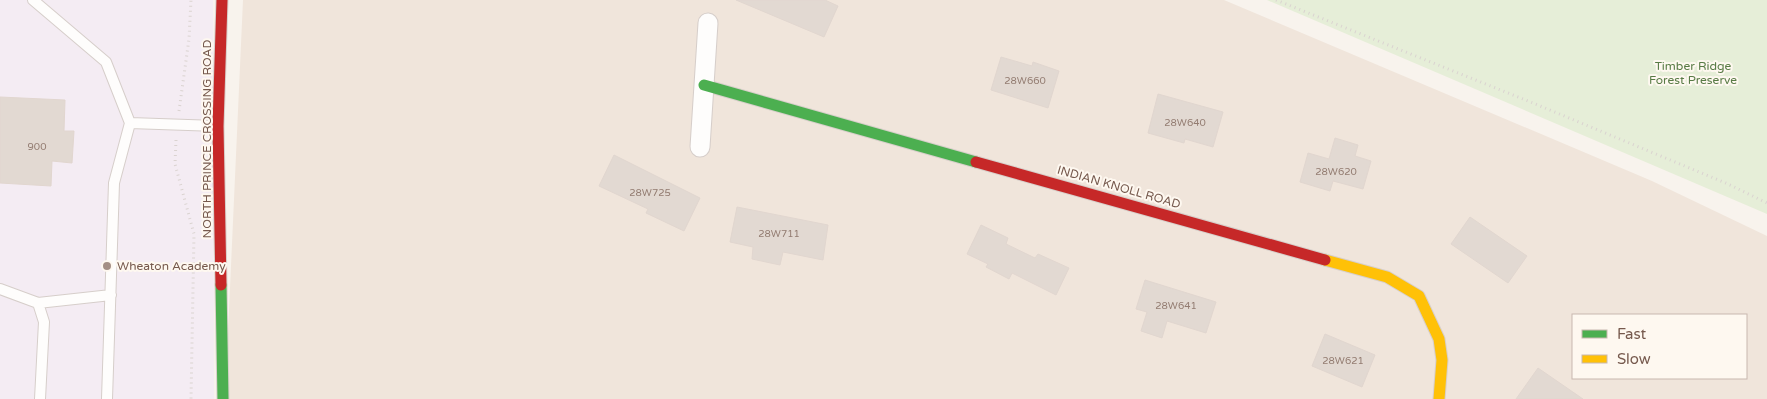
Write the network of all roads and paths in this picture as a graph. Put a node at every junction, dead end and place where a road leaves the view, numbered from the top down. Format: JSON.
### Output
{"nodes":[{"id":1,"x":33,"y":0,"type":"edge"},
{"id":2,"x":191,"y":0,"type":"edge"},
{"id":3,"x":222,"y":0,"type":"edge"},
{"id":4,"x":1276,"y":0,"type":"edge"},
{"id":5,"x":708,"y":23,"type":"dead end"},
{"id":6,"x":704,"y":85,"type":"junction"},
{"id":7,"x":130,"y":123,"type":"junction"},
{"id":8,"x":177,"y":125,"type":"junction"},
{"id":9,"x":218,"y":126,"type":"junction"},
{"id":10,"x":700,"y":146,"type":"dead end"},
{"id":11,"x":1767,"y":203,"type":"edge"},
{"id":12,"x":0,"y":290,"type":"edge"},
{"id":13,"x":111,"y":295,"type":"junction"},
{"id":14,"x":38,"y":303,"type":"junction"},
{"id":15,"x":40,"y":399,"type":"edge"},
{"id":16,"x":107,"y":399,"type":"edge"},
{"id":17,"x":191,"y":399,"type":"edge"},
{"id":18,"x":223,"y":399,"type":"edge"},
{"id":19,"x":1439,"y":399,"type":"edge"}],
"edges":[{"from":1,"to":7,"type":"lane"},
{"from":2,"to":8,"type":"path"},
{"from":3,"to":9,"type":"street","name":"NORTH PRINCE CROSSING ROAD"},
{"from":4,"to":11,"type":"path"},
{"from":5,"to":6,"type":"street"},
{"from":6,"to":10,"type":"street"},
{"from":6,"to":19,"type":"street","name":"INDIAN KNOLL ROAD"},
{"from":7,"to":8,"type":"lane"},
{"from":7,"to":13,"type":"lane"},
{"from":8,"to":9,"type":"lane"},
{"from":8,"to":17,"type":"path"},
{"from":9,"to":18,"type":"street","name":"NORTH PRINCE CROSSING ROAD"},
{"from":12,"to":14,"type":"lane"},
{"from":13,"to":14,"type":"lane"},
{"from":13,"to":16,"type":"lane"},
{"from":14,"to":15,"type":"lane"}]}
